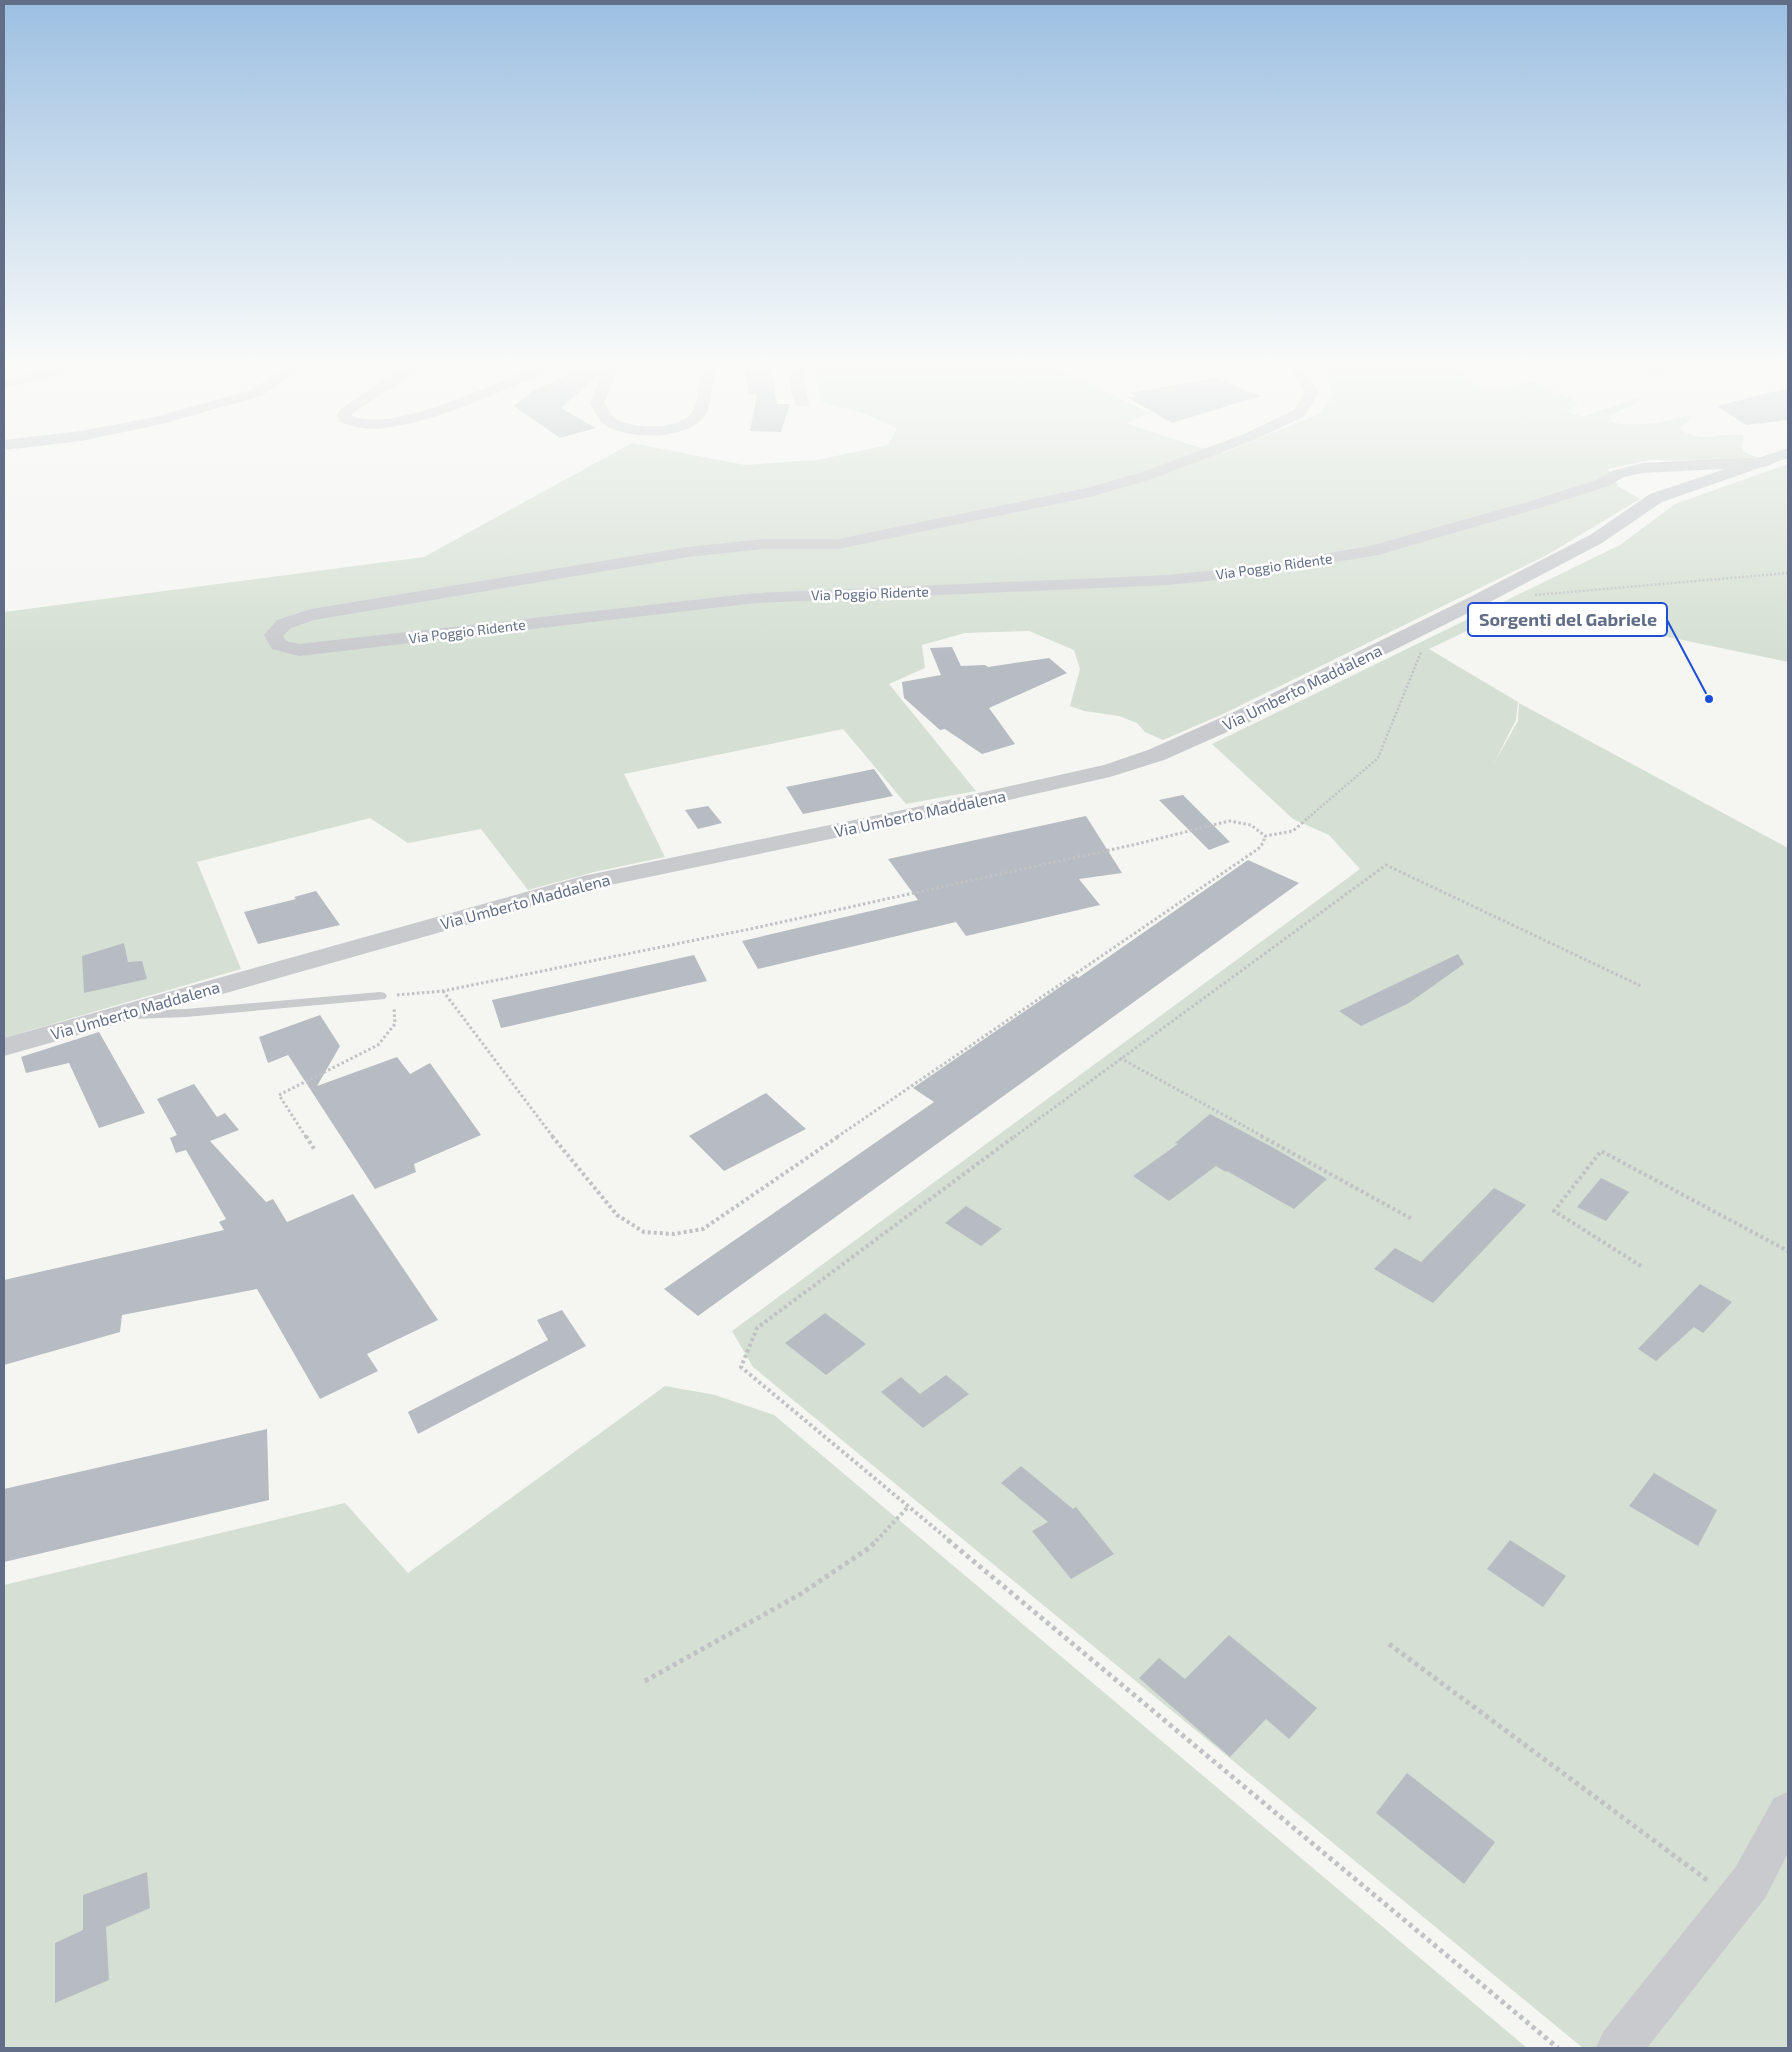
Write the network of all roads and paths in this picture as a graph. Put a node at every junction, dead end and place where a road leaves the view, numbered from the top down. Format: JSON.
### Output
{"nodes":[{"id":1,"x":1181,"y":463,"type":"edge"},
{"id":2,"x":1748,"y":463,"type":"edge"},
{"id":3,"x":1762,"y":463,"type":"edge"},
{"id":4,"x":1678,"y":466,"type":"junction"},
{"id":5,"x":1643,"y":468,"type":"junction"},
{"id":6,"x":1708,"y":480,"type":"junction"},
{"id":7,"x":1788,"y":573,"type":"edge"},
{"id":8,"x":1534,"y":595,"type":"dead end"},
{"id":9,"x":1424,"y":646,"type":"dead end"},
{"id":10,"x":1265,"y":836,"type":"junction"},
{"id":11,"x":1641,"y":986,"type":"dead end"},
{"id":12,"x":442,"y":991,"type":"junction"},
{"id":13,"x":380,"y":996,"type":"junction"},
{"id":14,"x":112,"y":1016,"type":"junction"},
{"id":15,"x":4,"y":1047,"type":"edge"},
{"id":16,"x":1120,"y":1058,"type":"junction"},
{"id":17,"x":314,"y":1149,"type":"dead end"},
{"id":18,"x":1412,"y":1219,"type":"dead end"},
{"id":19,"x":1788,"y":1251,"type":"edge"},
{"id":20,"x":1641,"y":1266,"type":"dead end"},
{"id":21,"x":908,"y":1507,"type":"junction"},
{"id":22,"x":1389,"y":1644,"type":"dead end"},
{"id":23,"x":645,"y":1681,"type":"dead end"},
{"id":24,"x":1788,"y":1812,"type":"edge"},
{"id":25,"x":1736,"y":1901,"type":"junction"},
{"id":26,"x":1558,"y":2048,"type":"edge"},
{"id":27,"x":1620,"y":2048,"type":"edge"}],
"edges":[{"from":1,"to":5,"type":"street","name":"Via Poggio Ridente"},
{"from":2,"to":4,"type":"street","name":"Via Poggio Ridente"},
{"from":3,"to":6,"type":"street","name":"Via Umberto Maddalena"},
{"from":4,"to":5,"type":"street","name":"Via Poggio Ridente"},
{"from":4,"to":6,"type":"street"},
{"from":5,"to":6,"type":"street"},
{"from":6,"to":14,"type":"street","name":"Via Umberto Maddalena"},
{"from":7,"to":8,"type":"path"},
{"from":9,"to":10,"type":"path"},
{"from":10,"to":12,"type":"path"},
{"from":10,"to":12,"type":"path"},
{"from":11,"to":16,"type":"path"},
{"from":12,"to":13,"type":"path"},
{"from":13,"to":14,"type":"lane"},
{"from":13,"to":17,"type":"path"},
{"from":14,"to":15,"type":"street","name":"Via Umberto Maddalena"},
{"from":16,"to":18,"type":"path"},
{"from":16,"to":21,"type":"path"},
{"from":19,"to":20,"type":"path"},
{"from":21,"to":23,"type":"path"},
{"from":21,"to":26,"type":"path"},
{"from":22,"to":25,"type":"path"},
{"from":24,"to":25,"type":"street"},
{"from":25,"to":27,"type":"street"}]}
